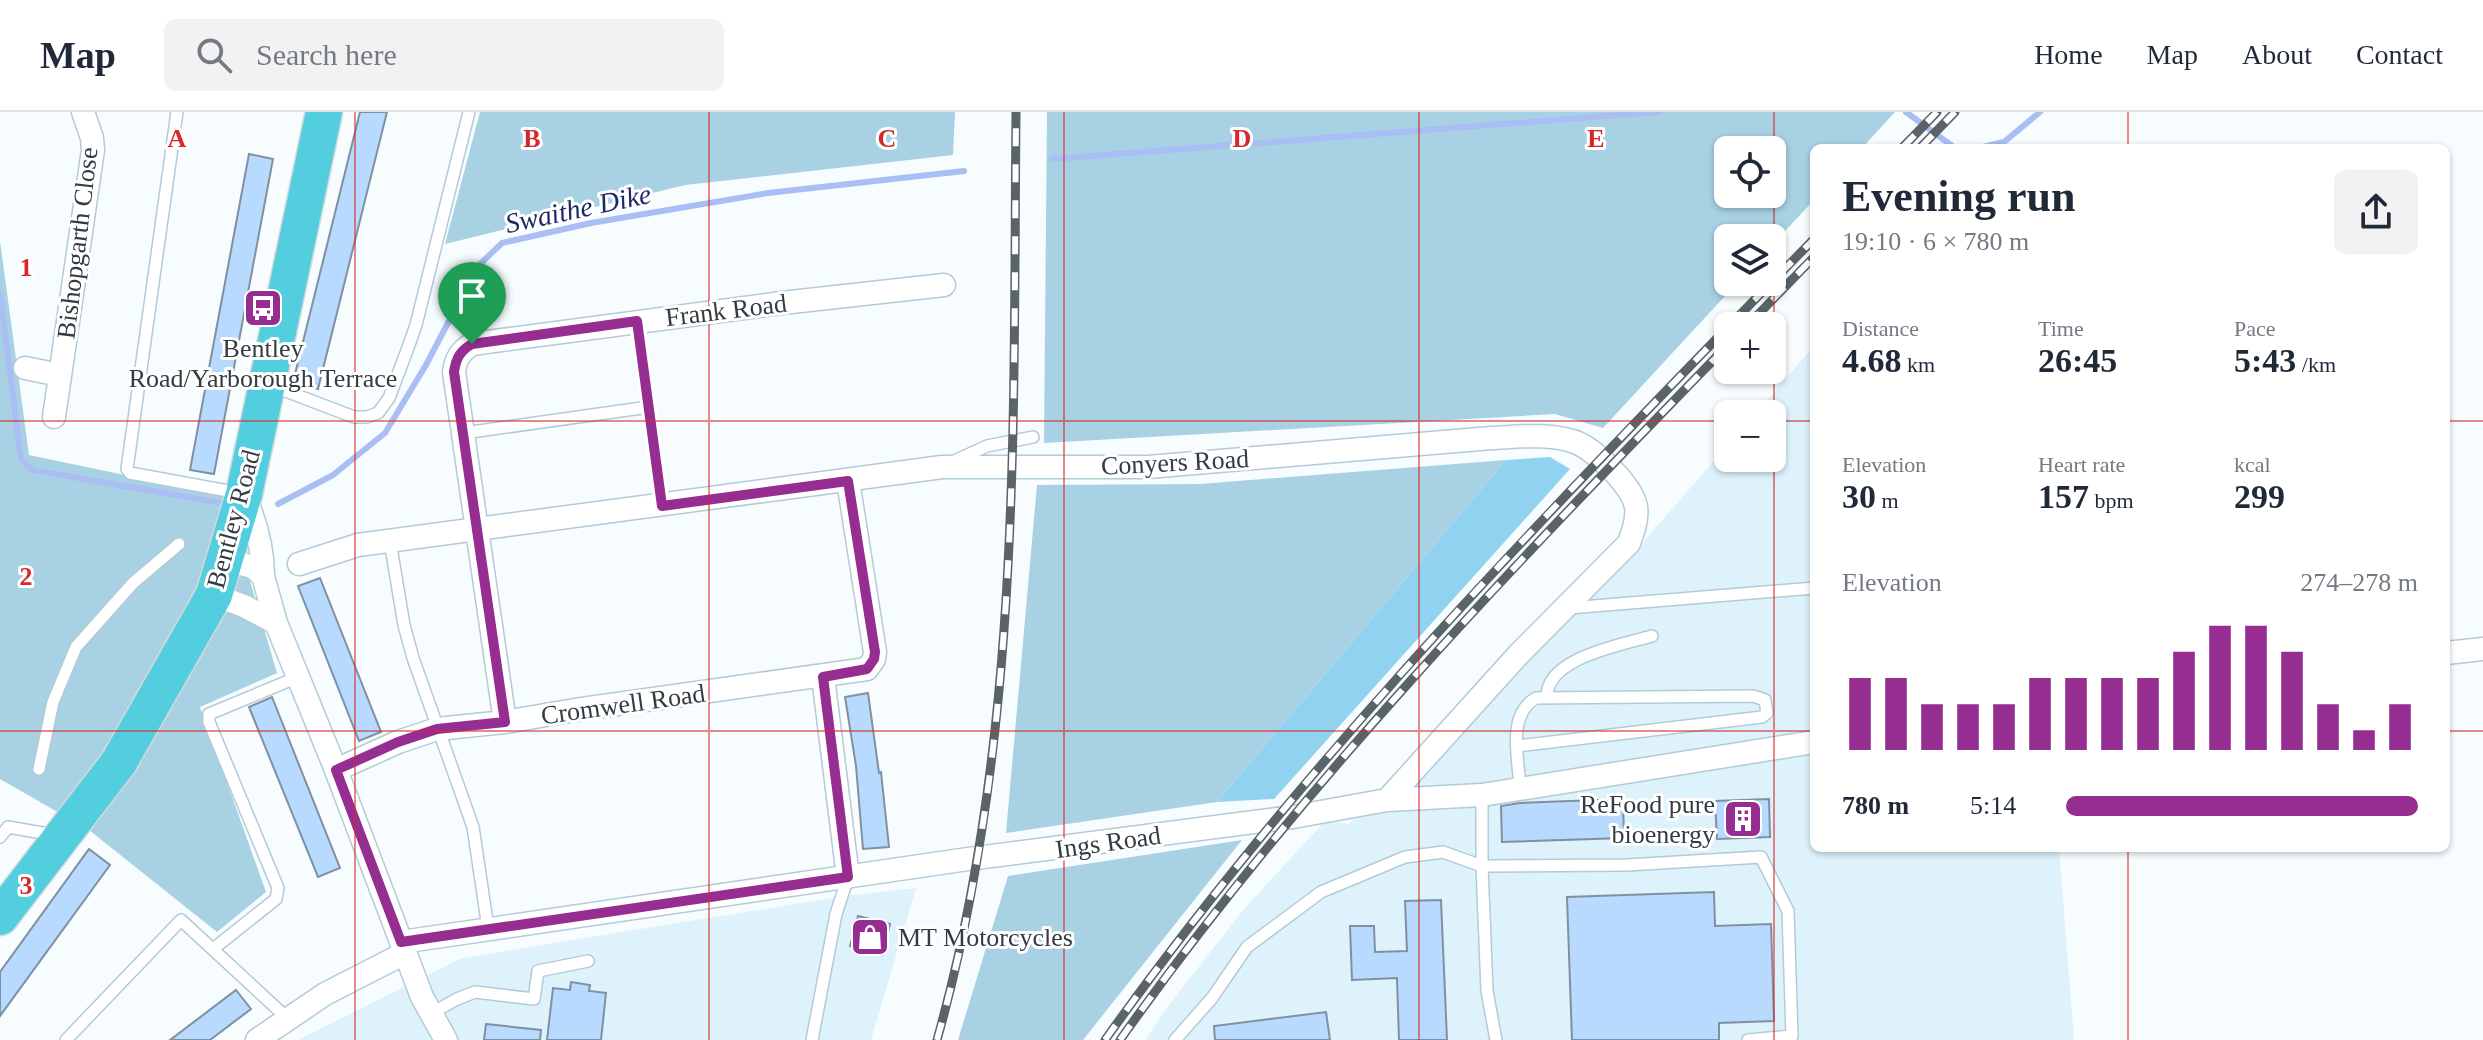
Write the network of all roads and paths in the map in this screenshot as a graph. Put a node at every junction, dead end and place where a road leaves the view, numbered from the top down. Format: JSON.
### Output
{"nodes":[{"id":1,"x":83,"y":112,"type":"edge"},
{"id":2,"x":177,"y":112,"type":"edge"},
{"id":3,"x":324,"y":112,"type":"edge"},
{"id":4,"x":469,"y":112,"type":"edge"},
{"id":5,"x":944,"y":285,"type":"dead end"},
{"id":6,"x":637,"y":321,"type":"junction"},
{"id":7,"x":25,"y":368,"type":"dead end"},
{"id":8,"x":60,"y":375,"type":"junction"},
{"id":9,"x":266,"y":383,"type":"junction"},
{"id":10,"x":649,"y":407,"type":"junction"},
{"id":11,"x":54,"y":417,"type":"dead end"},
{"id":12,"x":464,"y":433,"type":"junction"},
{"id":13,"x":1033,"y":437,"type":"dead end"},
{"id":14,"x":942,"y":467,"type":"junction"},
{"id":15,"x":848,"y":481,"type":"junction"},
{"id":16,"x":244,"y":494,"type":"junction"},
{"id":17,"x":662,"y":506,"type":"junction"},
{"id":18,"x":479,"y":529,"type":"junction"},
{"id":19,"x":390,"y":541,"type":"junction"},
{"id":20,"x":179,"y":544,"type":"dead end"},
{"id":21,"x":226,"y":560,"type":"junction"},
{"id":22,"x":299,"y":564,"type":"dead end"},
{"id":23,"x":263,"y":576,"type":"junction"},
{"id":24,"x":1810,"y":588,"type":"edge"},
{"id":25,"x":214,"y":595,"type":"junction"},
{"id":26,"x":1565,"y":608,"type":"junction"},
{"id":27,"x":276,"y":623,"type":"junction"},
{"id":28,"x":1652,"y":636,"type":"dead end"},
{"id":29,"x":2483,"y":649,"type":"edge"},
{"id":30,"x":2450,"y":653,"type":"edge"},
{"id":31,"x":298,"y":677,"type":"junction"},
{"id":32,"x":823,"y":677,"type":"junction"},
{"id":33,"x":1547,"y":697,"type":"junction"},
{"id":34,"x":505,"y":722,"type":"junction"},
{"id":35,"x":437,"y":729,"type":"junction"},
{"id":36,"x":1810,"y":743,"type":"edge"},
{"id":37,"x":1518,"y":746,"type":"junction"},
{"id":38,"x":39,"y":769,"type":"dead end"},
{"id":39,"x":336,"y":770,"type":"junction"},
{"id":40,"x":1520,"y":789,"type":"junction"},
{"id":41,"x":1482,"y":795,"type":"junction"},
{"id":42,"x":1387,"y":800,"type":"junction"},
{"id":43,"x":0,"y":837,"type":"edge"},
{"id":44,"x":62,"y":837,"type":"junction"},
{"id":45,"x":1482,"y":866,"type":"junction"},
{"id":46,"x":848,"y":877,"type":"junction"},
{"id":47,"x":0,"y":917,"type":"edge"},
{"id":48,"x":488,"y":928,"type":"junction"},
{"id":49,"x":403,"y":947,"type":"junction"},
{"id":50,"x":213,"y":949,"type":"junction"},
{"id":51,"x":588,"y":961,"type":"dead end"},
{"id":52,"x":432,"y":1013,"type":"junction"},
{"id":53,"x":275,"y":1031,"type":"edge"},
{"id":54,"x":66,"y":1040,"type":"edge"},
{"id":55,"x":446,"y":1040,"type":"edge"},
{"id":56,"x":812,"y":1040,"type":"edge"},
{"id":57,"x":1175,"y":1040,"type":"edge"},
{"id":58,"x":1496,"y":1040,"type":"edge"},
{"id":59,"x":1748,"y":1040,"type":"edge"}],
"edges":[{"from":1,"to":8,"type":"street","name":"Bishopgarth Close"},
{"from":2,"to":16,"type":"lane"},
{"from":3,"to":9,"type":"highway","name":"Bentley Road"},
{"from":4,"to":9,"type":"lane"},
{"from":5,"to":6,"type":"street","name":"Frank Road"},
{"from":6,"to":10,"type":"lane"},
{"from":6,"to":12,"type":"street","name":"Frank Road"},
{"from":7,"to":8,"type":"street","name":"Bishopgarth Close"},
{"from":8,"to":11,"type":"street","name":"Bishopgarth Close"},
{"from":9,"to":16,"type":"highway","name":"Bentley Road"},
{"from":10,"to":12,"type":"lane"},
{"from":10,"to":17,"type":"lane"},
{"from":12,"to":18,"type":"street"},
{"from":13,"to":14,"type":"lane"},
{"from":14,"to":15,"type":"street","name":"Conyers Road"},
{"from":14,"to":26,"type":"street","name":"Conyers Road"},
{"from":15,"to":17,"type":"street","name":"Conyers Road"},
{"from":15,"to":32,"type":"street","name":"Cromwell Road"},
{"from":16,"to":21,"type":"highway","name":"Bentley Road"},
{"from":16,"to":23,"type":"street"},
{"from":17,"to":18,"type":"street","name":"Conyers Road"},
{"from":18,"to":19,"type":"street","name":"Conyers Road"},
{"from":18,"to":34,"type":"street"},
{"from":19,"to":22,"type":"street","name":"Conyers Road"},
{"from":19,"to":35,"type":"lane"},
{"from":20,"to":38,"type":"lane"},
{"from":21,"to":23,"type":"street"},
{"from":21,"to":25,"type":"highway","name":"Bentley Road"},
{"from":23,"to":27,"type":"street"},
{"from":24,"to":26,"type":"lane"},
{"from":25,"to":27,"type":"street"},
{"from":25,"to":44,"type":"highway","name":"Bentley Road"},
{"from":26,"to":42,"type":"street","name":"Conyers Road"},
{"from":27,"to":31,"type":"street"},
{"from":28,"to":33,"type":"lane"},
{"from":29,"to":30,"type":"street"},
{"from":31,"to":39,"type":"street"},
{"from":31,"to":50,"type":"lane"},
{"from":32,"to":34,"type":"street","name":"Cromwell Road"},
{"from":32,"to":46,"type":"street"},
{"from":33,"to":37,"type":"lane"},
{"from":33,"to":37,"type":"lane"},
{"from":34,"to":35,"type":"street","name":"Cromwell Road"},
{"from":35,"to":39,"type":"street","name":"Cromwell Road"},
{"from":35,"to":48,"type":"lane"},
{"from":36,"to":40,"type":"street","name":"Ings Road"},
{"from":37,"to":40,"type":"lane"},
{"from":39,"to":49,"type":"street"},
{"from":40,"to":41,"type":"street","name":"Ings Road"},
{"from":41,"to":42,"type":"street","name":"Ings Road"},
{"from":41,"to":45,"type":"lane"},
{"from":42,"to":46,"type":"street","name":"Ings Road"},
{"from":43,"to":44,"type":"lane"},
{"from":44,"to":47,"type":"highway","name":"Bentley Road"},
{"from":45,"to":57,"type":"lane"},
{"from":45,"to":58,"type":"lane"},
{"from":45,"to":59,"type":"lane"},
{"from":46,"to":48,"type":"street","name":"Ings Road"},
{"from":46,"to":56,"type":"lane"},
{"from":48,"to":49,"type":"street","name":"Ings Road"},
{"from":49,"to":52,"type":"street"},
{"from":49,"to":53,"type":"street","name":"Ings Road"},
{"from":50,"to":53,"type":"lane"},
{"from":50,"to":54,"type":"lane"},
{"from":51,"to":52,"type":"lane"},
{"from":52,"to":55,"type":"street"}]}
